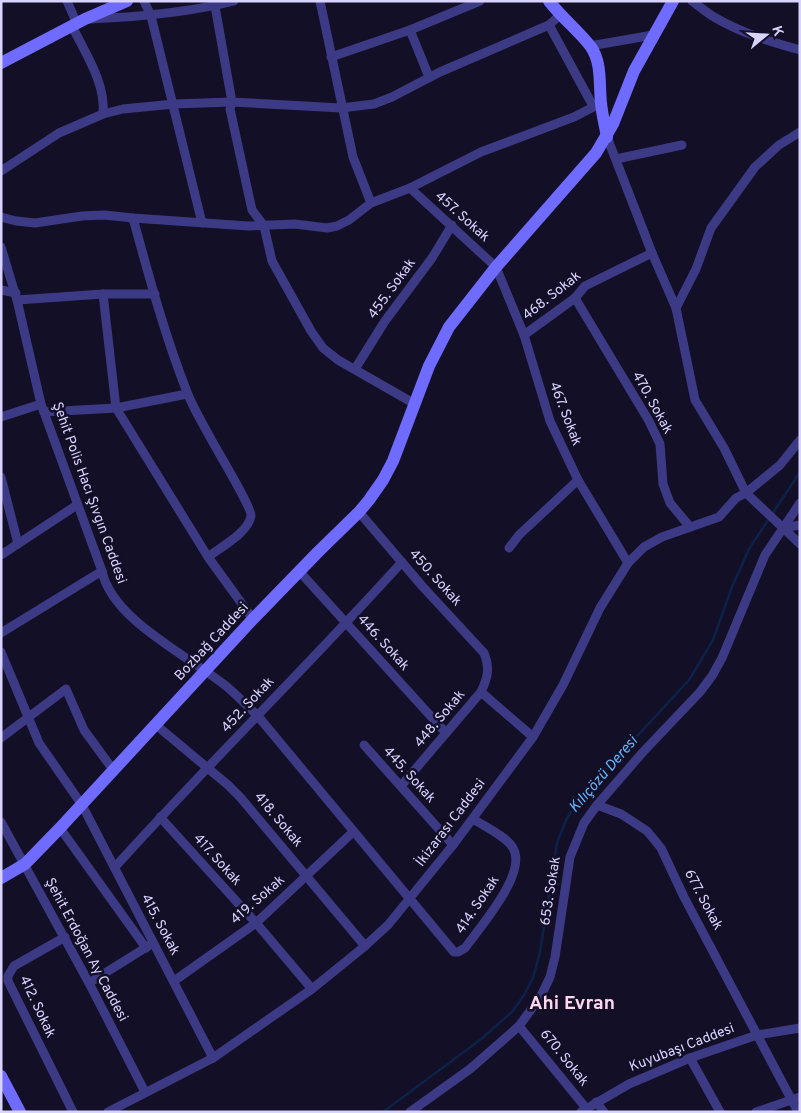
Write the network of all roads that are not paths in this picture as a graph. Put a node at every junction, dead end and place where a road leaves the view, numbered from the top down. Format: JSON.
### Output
{"nodes":[{"id":1,"x":67,"y":1,"type":"edge"},
{"id":2,"x":128,"y":1,"type":"edge"},
{"id":3,"x":144,"y":1,"type":"edge"},
{"id":4,"x":234,"y":1,"type":"edge"},
{"id":5,"x":320,"y":1,"type":"edge"},
{"id":6,"x":480,"y":1,"type":"edge"},
{"id":7,"x":549,"y":1,"type":"edge"},
{"id":8,"x":673,"y":1,"type":"edge"},
{"id":9,"x":692,"y":1,"type":"edge"},
{"id":10,"x":215,"y":6,"type":"junction"},
{"id":11,"x":151,"y":16,"type":"junction"},
{"id":12,"x":560,"y":16,"type":"junction"},
{"id":13,"x":78,"y":23,"type":"junction"},
{"id":14,"x":549,"y":25,"type":"junction"},
{"id":15,"x":410,"y":30,"type":"junction"},
{"id":16,"x":653,"y":35,"type":"junction"},
{"id":17,"x":590,"y":46,"type":"junction"},
{"id":18,"x":800,"y":50,"type":"edge"},
{"id":19,"x":331,"y":57,"type":"junction"},
{"id":20,"x":1,"y":63,"type":"edge"},
{"id":21,"x":429,"y":77,"type":"junction"},
{"id":22,"x":232,"y":102,"type":"junction"},
{"id":23,"x":174,"y":104,"type":"junction"},
{"id":24,"x":597,"y":104,"type":"junction"},
{"id":25,"x":341,"y":108,"type":"junction"},
{"id":26,"x":103,"y":114,"type":"junction"},
{"id":27,"x":800,"y":132,"type":"edge"},
{"id":28,"x":607,"y":137,"type":"junction"},
{"id":29,"x":682,"y":145,"type":"dead end"},
{"id":30,"x":616,"y":159,"type":"junction"},
{"id":31,"x":1,"y":171,"type":"edge"},
{"id":32,"x":410,"y":188,"type":"junction"},
{"id":33,"x":371,"y":203,"type":"junction"},
{"id":34,"x":1,"y":217,"type":"edge"},
{"id":35,"x":132,"y":218,"type":"junction"},
{"id":36,"x":202,"y":223,"type":"junction"},
{"id":37,"x":452,"y":225,"type":"junction"},
{"id":38,"x":264,"y":226,"type":"junction"},
{"id":39,"x":1,"y":247,"type":"edge"},
{"id":40,"x":652,"y":253,"type":"junction"},
{"id":41,"x":496,"y":267,"type":"junction"},
{"id":42,"x":1,"y":290,"type":"edge"},
{"id":43,"x":103,"y":294,"type":"junction"},
{"id":44,"x":155,"y":294,"type":"junction"},
{"id":45,"x":17,"y":297,"type":"junction"},
{"id":46,"x":575,"y":298,"type":"junction"},
{"id":47,"x":676,"y":308,"type":"junction"},
{"id":48,"x":524,"y":335,"type":"junction"},
{"id":49,"x":355,"y":369,"type":"junction"},
{"id":50,"x":187,"y":394,"type":"junction"},
{"id":51,"x":415,"y":404,"type":"junction"},
{"id":52,"x":42,"y":408,"type":"junction"},
{"id":53,"x":116,"y":408,"type":"junction"},
{"id":54,"x":1,"y":417,"type":"edge"},
{"id":55,"x":800,"y":440,"type":"edge"},
{"id":56,"x":1,"y":476,"type":"edge"},
{"id":57,"x":578,"y":480,"type":"junction"},
{"id":58,"x":746,"y":493,"type":"junction"},
{"id":59,"x":800,"y":503,"type":"edge"},
{"id":60,"x":77,"y":505,"type":"junction"},
{"id":61,"x":360,"y":512,"type":"junction"},
{"id":62,"x":800,"y":525,"type":"edge"},
{"id":63,"x":690,"y":526,"type":"junction"},
{"id":64,"x":783,"y":528,"type":"junction"},
{"id":65,"x":18,"y":544,"type":"junction"},
{"id":66,"x":800,"y":544,"type":"edge"},
{"id":67,"x":509,"y":548,"type":"dead end"},
{"id":68,"x":1,"y":555,"type":"edge"},
{"id":69,"x":208,"y":556,"type":"junction"},
{"id":70,"x":402,"y":562,"type":"junction"},
{"id":71,"x":628,"y":563,"type":"junction"},
{"id":72,"x":102,"y":571,"type":"junction"},
{"id":73,"x":299,"y":571,"type":"junction"},
{"id":74,"x":253,"y":619,"type":"junction"},
{"id":75,"x":346,"y":624,"type":"junction"},
{"id":76,"x":1,"y":633,"type":"edge"},
{"id":77,"x":1,"y":652,"type":"edge"},
{"id":78,"x":488,"y":664,"type":"joint"},
{"id":79,"x":205,"y":671,"type":"junction"},
{"id":80,"x":481,"y":692,"type":"junction"},
{"id":81,"x":257,"y":715,"type":"junction"},
{"id":82,"x":28,"y":718,"type":"junction"},
{"id":83,"x":156,"y":724,"type":"junction"},
{"id":84,"x":446,"y":733,"type":"junction"},
{"id":85,"x":533,"y":737,"type":"junction"},
{"id":86,"x":1,"y":738,"type":"edge"},
{"id":87,"x":364,"y":745,"type":"dead end"},
{"id":88,"x":208,"y":768,"type":"junction"},
{"id":89,"x":114,"y":771,"type":"junction"},
{"id":90,"x":400,"y":786,"type":"junction"},
{"id":91,"x":82,"y":805,"type":"junction"},
{"id":92,"x":597,"y":805,"type":"junction"},
{"id":93,"x":160,"y":817,"type":"junction"},
{"id":94,"x":473,"y":819,"type":"junction"},
{"id":95,"x":1,"y":822,"type":"edge"},
{"id":96,"x":60,"y":828,"type":"junction"},
{"id":97,"x":353,"y":832,"type":"junction"},
{"id":98,"x":453,"y":845,"type":"junction"},
{"id":99,"x":24,"y":864,"type":"junction"},
{"id":100,"x":114,"y":867,"type":"junction"},
{"id":101,"x":307,"y":876,"type":"junction"},
{"id":102,"x":1,"y":878,"type":"edge"},
{"id":103,"x":410,"y":900,"type":"junction"},
{"id":104,"x":256,"y":923,"type":"junction"},
{"id":105,"x":64,"y":938,"type":"junction"},
{"id":106,"x":154,"y":942,"type":"junction"},
{"id":107,"x":365,"y":946,"type":"junction"},
{"id":108,"x":449,"y":947,"type":"joint"},
{"id":109,"x":146,"y":948,"type":"junction"},
{"id":110,"x":174,"y":981,"type":"junction"},
{"id":111,"x":89,"y":983,"type":"junction"},
{"id":112,"x":312,"y":989,"type":"junction"},
{"id":113,"x":519,"y":1026,"type":"junction"},
{"id":114,"x":800,"y":1028,"type":"edge"},
{"id":115,"x":757,"y":1035,"type":"junction"},
{"id":116,"x":213,"y":1058,"type":"junction"},
{"id":117,"x":690,"y":1058,"type":"junction"},
{"id":118,"x":1,"y":1076,"type":"edge"},
{"id":119,"x":1,"y":1092,"type":"edge"},
{"id":120,"x":145,"y":1092,"type":"junction"},
{"id":121,"x":796,"y":1099,"type":"edge"},
{"id":122,"x":596,"y":1102,"type":"junction"},
{"id":123,"x":584,"y":1110,"type":"edge"},
{"id":124,"x":12,"y":1112,"type":"edge"},
{"id":125,"x":20,"y":1112,"type":"edge"},
{"id":126,"x":73,"y":1112,"type":"edge"},
{"id":127,"x":108,"y":1112,"type":"edge"},
{"id":128,"x":410,"y":1112,"type":"edge"},
{"id":129,"x":604,"y":1112,"type":"edge"},
{"id":130,"x":720,"y":1112,"type":"edge"},
{"id":131,"x":756,"y":1112,"type":"edge"},
{"id":132,"x":798,"y":1112,"type":"edge"}],
"edges":[{"from":1,"to":13,"type":"street"},
{"from":2,"to":13,"type":"street"},
{"from":3,"to":11,"type":"street"},
{"from":4,"to":10,"type":"street"},
{"from":5,"to":19,"type":"street"},
{"from":6,"to":15,"type":"street"},
{"from":7,"to":12,"type":"street"},
{"from":8,"to":16,"type":"street","name":"Bozbağ Caddesi"},
{"from":9,"to":18,"type":"street"},
{"from":10,"to":11,"type":"street"},
{"from":10,"to":22,"type":"street"},
{"from":11,"to":13,"type":"street"},
{"from":11,"to":23,"type":"street"},
{"from":12,"to":14,"type":"street"},
{"from":12,"to":17,"type":"street"},
{"from":13,"to":20,"type":"street"},
{"from":13,"to":26,"type":"street"},
{"from":14,"to":21,"type":"street"},
{"from":14,"to":24,"type":"street"},
{"from":15,"to":19,"type":"street"},
{"from":15,"to":21,"type":"street"},
{"from":16,"to":17,"type":"street"},
{"from":16,"to":28,"type":"street","name":"Bozbağ Caddesi"},
{"from":17,"to":24,"type":"street"},
{"from":19,"to":25,"type":"street"},
{"from":21,"to":25,"type":"street"},
{"from":22,"to":23,"type":"street"},
{"from":22,"to":25,"type":"street"},
{"from":22,"to":38,"type":"street"},
{"from":23,"to":26,"type":"street"},
{"from":23,"to":36,"type":"street"},
{"from":24,"to":28,"type":"street"},
{"from":24,"to":32,"type":"street"},
{"from":25,"to":33,"type":"street"},
{"from":26,"to":31,"type":"street"},
{"from":27,"to":47,"type":"street"},
{"from":28,"to":30,"type":"street"},
{"from":28,"to":41,"type":"street","name":"Bozbağ Caddesi"},
{"from":29,"to":30,"type":"street"},
{"from":30,"to":40,"type":"street"},
{"from":32,"to":33,"type":"street"},
{"from":32,"to":37,"type":"street","name":"457. Sokak"},
{"from":33,"to":38,"type":"street"},
{"from":34,"to":35,"type":"street"},
{"from":35,"to":36,"type":"street"},
{"from":35,"to":44,"type":"street"},
{"from":36,"to":38,"type":"street"},
{"from":37,"to":41,"type":"street","name":"457. Sokak"},
{"from":37,"to":49,"type":"street","name":"455. Sokak"},
{"from":38,"to":49,"type":"street"},
{"from":39,"to":45,"type":"street","name":"Şehit Polis Hacı Şıvgın Caddesi"},
{"from":40,"to":46,"type":"street","name":"468. Sokak"},
{"from":40,"to":47,"type":"street"},
{"from":41,"to":48,"type":"street","name":"467. Sokak"},
{"from":41,"to":51,"type":"street","name":"Bozbağ Caddesi"},
{"from":42,"to":45,"type":"street"},
{"from":43,"to":44,"type":"street"},
{"from":43,"to":45,"type":"street"},
{"from":43,"to":53,"type":"street"},
{"from":44,"to":50,"type":"street"},
{"from":45,"to":52,"type":"street","name":"Şehit Polis Hacı Şıvgın Caddesi"},
{"from":46,"to":48,"type":"street","name":"468. Sokak"},
{"from":46,"to":63,"type":"street","name":"470. Sokak"},
{"from":47,"to":58,"type":"street"},
{"from":48,"to":57,"type":"street","name":"467. Sokak"},
{"from":49,"to":51,"type":"street"},
{"from":50,"to":53,"type":"street"},
{"from":50,"to":69,"type":"street"},
{"from":51,"to":61,"type":"street","name":"Bozbağ Caddesi"},
{"from":52,"to":53,"type":"street"},
{"from":52,"to":54,"type":"street"},
{"from":52,"to":60,"type":"street","name":"Şehit Polis Hacı Şıvgın Caddesi"},
{"from":53,"to":69,"type":"street"},
{"from":55,"to":58,"type":"street","name":"İkizarası Caddesi"},
{"from":56,"to":65,"type":"street"},
{"from":57,"to":67,"type":"street"},
{"from":57,"to":71,"type":"street","name":"467. Sokak"},
{"from":58,"to":63,"type":"street","name":"İkizarası Caddesi"},
{"from":58,"to":64,"type":"street"},
{"from":59,"to":64,"type":"street","name":"653. Sokak"},
{"from":60,"to":65,"type":"street"},
{"from":60,"to":72,"type":"street","name":"Şehit Polis Hacı Şıvgın Caddesi"},
{"from":61,"to":70,"type":"street","name":"450. Sokak"},
{"from":61,"to":73,"type":"street","name":"Bozbağ Caddesi"},
{"from":62,"to":64,"type":"street"},
{"from":63,"to":71,"type":"street","name":"İkizarası Caddesi"},
{"from":64,"to":66,"type":"street"},
{"from":64,"to":92,"type":"street","name":"653. Sokak"},
{"from":65,"to":68,"type":"street"},
{"from":69,"to":74,"type":"street"},
{"from":70,"to":75,"type":"street","name":"452. Sokak"},
{"from":70,"to":78,"type":"street","name":"450. Sokak"},
{"from":71,"to":85,"type":"street","name":"İkizarası Caddesi"},
{"from":72,"to":76,"type":"street"},
{"from":72,"to":79,"type":"street","name":"Şehit Polis Hacı Şıvgın Caddesi"},
{"from":73,"to":74,"type":"street","name":"Bozbağ Caddesi"},
{"from":73,"to":75,"type":"street","name":"446. Sokak"},
{"from":74,"to":79,"type":"street","name":"Bozbağ Caddesi"},
{"from":75,"to":81,"type":"street","name":"452. Sokak"},
{"from":75,"to":84,"type":"street","name":"446. Sokak"},
{"from":77,"to":82,"type":"street","name":"415. Sokak"},
{"from":78,"to":80,"type":"street","name":"448. Sokak"},
{"from":79,"to":81,"type":"street","name":"Şehit Polis Hacı Şıvgın Caddesi"},
{"from":79,"to":83,"type":"street","name":"Bozbağ Caddesi"},
{"from":80,"to":84,"type":"street","name":"448. Sokak"},
{"from":80,"to":85,"type":"street"},
{"from":81,"to":88,"type":"street","name":"452. Sokak"},
{"from":81,"to":97,"type":"street","name":"Şehit Polis Hacı Şıvgın Caddesi"},
{"from":82,"to":86,"type":"street"},
{"from":82,"to":89,"type":"street"},
{"from":82,"to":91,"type":"street","name":"415. Sokak"},
{"from":83,"to":88,"type":"street","name":"418. Sokak"},
{"from":83,"to":89,"type":"street","name":"Bozbağ Caddesi"},
{"from":84,"to":90,"type":"street","name":"448. Sokak"},
{"from":85,"to":94,"type":"street","name":"İkizarası Caddesi"},
{"from":87,"to":90,"type":"street","name":"445. Sokak"},
{"from":88,"to":93,"type":"street","name":"452. Sokak"},
{"from":88,"to":101,"type":"street","name":"418. Sokak"},
{"from":89,"to":91,"type":"street","name":"Bozbağ Caddesi"},
{"from":90,"to":98,"type":"street","name":"445. Sokak"},
{"from":91,"to":96,"type":"street","name":"Bozbağ Caddesi"},
{"from":91,"to":100,"type":"street","name":"415. Sokak"},
{"from":92,"to":113,"type":"street","name":"653. Sokak"},
{"from":92,"to":115,"type":"street","name":"677. Sokak"},
{"from":93,"to":100,"type":"street","name":"452. Sokak"},
{"from":93,"to":104,"type":"street","name":"417. Sokak"},
{"from":94,"to":98,"type":"street","name":"İkizarası Caddesi"},
{"from":94,"to":108,"type":"street","name":"414. Sokak"},
{"from":95,"to":99,"type":"street","name":"Şehit Erdoğan Ay Caddesi"},
{"from":96,"to":99,"type":"street","name":"Bozbağ Caddesi"},
{"from":96,"to":109,"type":"street"},
{"from":97,"to":101,"type":"street","name":"419. Sokak"},
{"from":97,"to":103,"type":"street","name":"Şehit Polis Hacı Şıvgın Caddesi"},
{"from":98,"to":103,"type":"street","name":"İkizarası Caddesi"},
{"from":99,"to":102,"type":"street","name":"Bozbağ Caddesi"},
{"from":99,"to":105,"type":"street","name":"Şehit Erdoğan Ay Caddesi"},
{"from":100,"to":106,"type":"street","name":"415. Sokak"},
{"from":101,"to":104,"type":"street","name":"419. Sokak"},
{"from":101,"to":107,"type":"street","name":"418. Sokak"},
{"from":103,"to":107,"type":"street","name":"İkizarası Caddesi"},
{"from":103,"to":108,"type":"street","name":"Şehit Polis Hacı Şıvgın Caddesi"},
{"from":104,"to":110,"type":"street","name":"419. Sokak"},
{"from":104,"to":112,"type":"street","name":"417. Sokak"},
{"from":105,"to":111,"type":"street","name":"Şehit Erdoğan Ay Caddesi"},
{"from":105,"to":126,"type":"street","name":"412. Sokak"},
{"from":106,"to":109,"type":"street"},
{"from":106,"to":110,"type":"street","name":"415. Sokak"},
{"from":107,"to":112,"type":"street","name":"İkizarası Caddesi"},
{"from":109,"to":111,"type":"street"},
{"from":110,"to":116,"type":"street","name":"415. Sokak"},
{"from":111,"to":120,"type":"street","name":"Şehit Erdoğan Ay Caddesi"},
{"from":112,"to":116,"type":"street","name":"İkizarası Caddesi"},
{"from":113,"to":123,"type":"street","name":"670. Sokak"},
{"from":113,"to":128,"type":"street","name":"653. Sokak"},
{"from":114,"to":115,"type":"street","name":"Kuyubaşı Caddesi"},
{"from":115,"to":117,"type":"street","name":"Kuyubaşı Caddesi"},
{"from":115,"to":121,"type":"street","name":"677. Sokak"},
{"from":116,"to":120,"type":"street","name":"İkizarası Caddesi"},
{"from":117,"to":122,"type":"street","name":"Kuyubaşı Caddesi"},
{"from":117,"to":130,"type":"street"},
{"from":118,"to":125,"type":"street"},
{"from":119,"to":124,"type":"street"},
{"from":120,"to":127,"type":"street","name":"İkizarası Caddesi"},
{"from":121,"to":131,"type":"street"},
{"from":121,"to":132,"type":"street","name":"677. Sokak"},
{"from":122,"to":123,"type":"street","name":"Kuyubaşı Caddesi"},
{"from":122,"to":129,"type":"street"}]}
